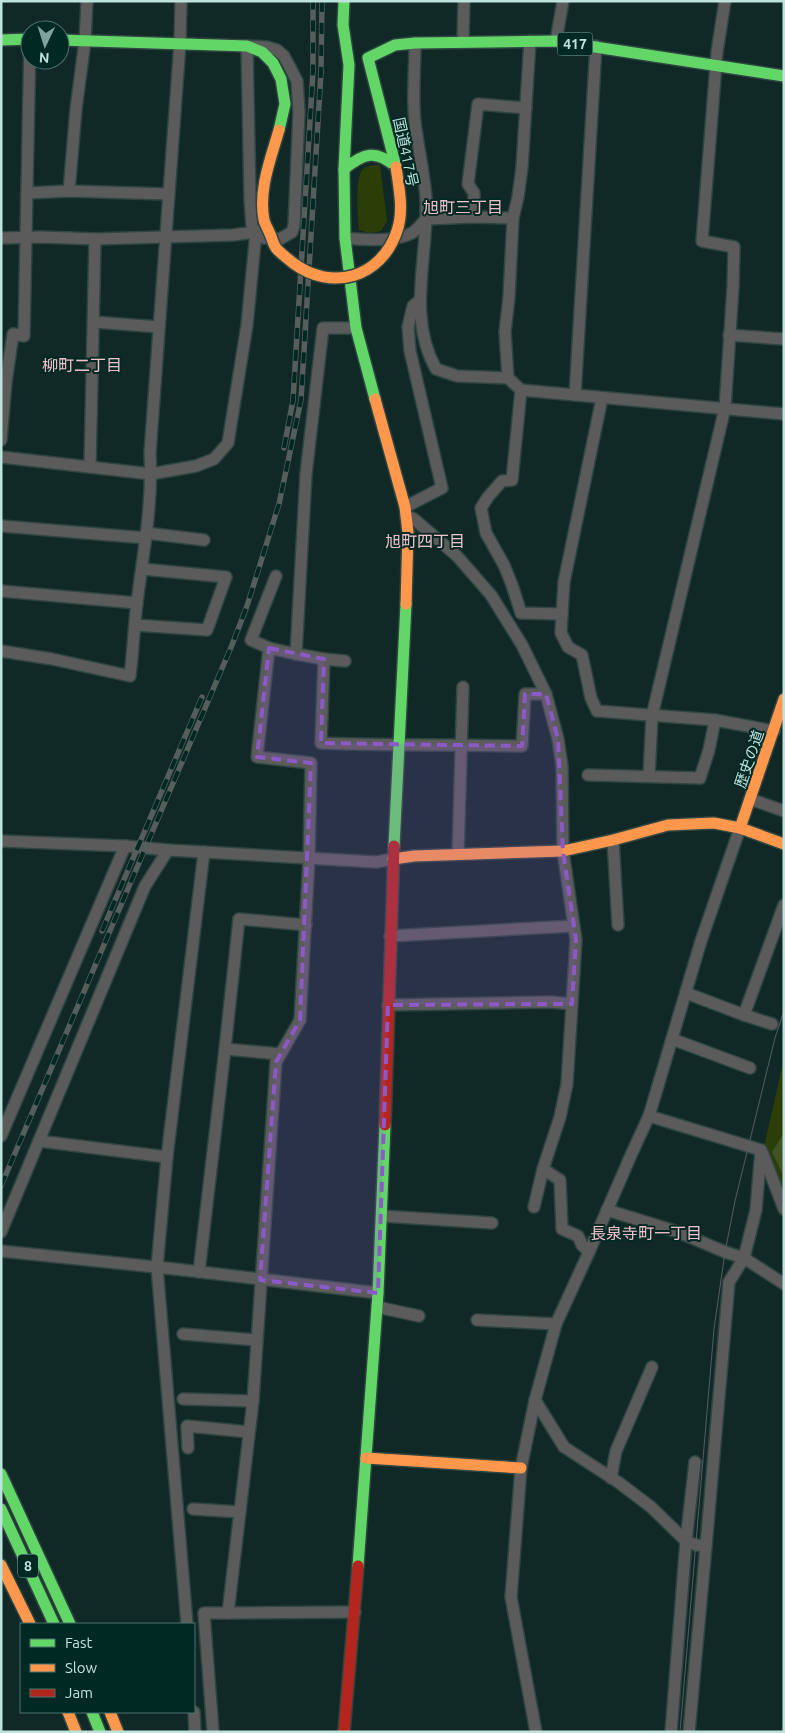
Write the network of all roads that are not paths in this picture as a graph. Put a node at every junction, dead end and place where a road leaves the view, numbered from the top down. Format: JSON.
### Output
{"nodes":[{"id":1,"x":87,"y":1,"type":"edge"},
{"id":2,"x":181,"y":1,"type":"edge"},
{"id":3,"x":344,"y":1,"type":"edge"},
{"id":4,"x":464,"y":1,"type":"edge"},
{"id":5,"x":562,"y":1,"type":"edge"},
{"id":6,"x":725,"y":1,"type":"edge"},
{"id":7,"x":20,"y":39,"type":"edge"},
{"id":8,"x":1,"y":40,"type":"edge"},
{"id":9,"x":70,"y":40,"type":"edge"},
{"id":10,"x":85,"y":41,"type":"junction"},
{"id":11,"x":463,"y":41,"type":"junction"},
{"id":12,"x":530,"y":41,"type":"junction"},
{"id":13,"x":556,"y":42,"type":"junction"},
{"id":14,"x":180,"y":43,"type":"junction"},
{"id":15,"x":415,"y":43,"type":"junction"},
{"id":16,"x":247,"y":46,"type":"junction"},
{"id":17,"x":596,"y":46,"type":"junction"},
{"id":18,"x":368,"y":58,"type":"junction"},
{"id":19,"x":349,"y":64,"type":"junction"},
{"id":20,"x":716,"y":66,"type":"junction"},
{"id":21,"x":30,"y":70,"type":"edge"},
{"id":22,"x":784,"y":76,"type":"edge"},
{"id":23,"x":526,"y":108,"type":"junction"},
{"id":24,"x":396,"y":167,"type":"junction"},
{"id":25,"x":344,"y":169,"type":"junction"},
{"id":26,"x":69,"y":191,"type":"junction"},
{"id":27,"x":28,"y":193,"type":"junction"},
{"id":28,"x":168,"y":194,"type":"junction"},
{"id":29,"x":474,"y":217,"type":"junction"},
{"id":30,"x":514,"y":218,"type":"junction"},
{"id":31,"x":426,"y":219,"type":"junction"},
{"id":32,"x":256,"y":232,"type":"junction"},
{"id":33,"x":27,"y":236,"type":"junction"},
{"id":34,"x":1,"y":238,"type":"edge"},
{"id":35,"x":165,"y":238,"type":"junction"},
{"id":36,"x":345,"y":238,"type":"junction"},
{"id":37,"x":95,"y":239,"type":"junction"},
{"id":38,"x":419,"y":301,"type":"junction"},
{"id":39,"x":94,"y":322,"type":"junction"},
{"id":40,"x":159,"y":327,"type":"junction"},
{"id":41,"x":356,"y":328,"type":"junction"},
{"id":42,"x":729,"y":335,"type":"junction"},
{"id":43,"x":784,"y":339,"type":"edge"},
{"id":44,"x":508,"y":378,"type":"junction"},
{"id":45,"x":521,"y":390,"type":"junction"},
{"id":46,"x":575,"y":395,"type":"junction"},
{"id":47,"x":602,"y":398,"type":"junction"},
{"id":48,"x":725,"y":408,"type":"junction"},
{"id":49,"x":784,"y":414,"type":"edge"},
{"id":50,"x":1,"y":440,"type":"edge"},
{"id":51,"x":1,"y":457,"type":"edge"},
{"id":52,"x":90,"y":467,"type":"junction"},
{"id":53,"x":151,"y":474,"type":"junction"},
{"id":54,"x":406,"y":511,"type":"junction"},
{"id":55,"x":1,"y":526,"type":"edge"},
{"id":56,"x":146,"y":536,"type":"junction"},
{"id":57,"x":204,"y":540,"type":"dead end"},
{"id":58,"x":142,"y":568,"type":"junction"},
{"id":59,"x":276,"y":576,"type":"dead end"},
{"id":60,"x":1,"y":591,"type":"edge"},
{"id":61,"x":137,"y":603,"type":"junction"},
{"id":62,"x":562,"y":614,"type":"junction"},
{"id":63,"x":135,"y":625,"type":"junction"},
{"id":64,"x":269,"y":648,"type":"junction"},
{"id":65,"x":1,"y":651,"type":"edge"},
{"id":66,"x":296,"y":654,"type":"junction"},
{"id":67,"x":324,"y":659,"type":"junction"},
{"id":68,"x":345,"y":661,"type":"dead end"},
{"id":69,"x":462,"y":687,"type":"dead end"},
{"id":70,"x":546,"y":694,"type":"junction"},
{"id":71,"x":784,"y":699,"type":"edge"},
{"id":72,"x":652,"y":716,"type":"junction"},
{"id":73,"x":715,"y":720,"type":"junction"},
{"id":74,"x":774,"y":732,"type":"junction"},
{"id":75,"x":461,"y":745,"type":"junction"},
{"id":76,"x":398,"y":746,"type":"junction"},
{"id":77,"x":588,"y":775,"type":"dead end"},
{"id":78,"x":648,"y":776,"type":"junction"},
{"id":79,"x":750,"y":800,"type":"junction"},
{"id":80,"x":784,"y":810,"type":"edge"},
{"id":81,"x":740,"y":828,"type":"junction"},
{"id":82,"x":613,"y":840,"type":"junction"},
{"id":83,"x":1,"y":841,"type":"edge"},
{"id":84,"x":784,"y":844,"type":"edge"},
{"id":85,"x":125,"y":846,"type":"junction"},
{"id":86,"x":168,"y":850,"type":"junction"},
{"id":87,"x":563,"y":851,"type":"junction"},
{"id":88,"x":204,"y":852,"type":"junction"},
{"id":89,"x":458,"y":854,"type":"junction"},
{"id":90,"x":309,"y":858,"type":"junction"},
{"id":91,"x":393,"y":859,"type":"junction"},
{"id":92,"x":784,"y":905,"type":"edge"},
{"id":93,"x":306,"y":925,"type":"junction"},
{"id":94,"x":618,"y":925,"type":"dead end"},
{"id":95,"x":573,"y":926,"type":"junction"},
{"id":96,"x":390,"y":936,"type":"junction"},
{"id":97,"x":686,"y":992,"type":"junction"},
{"id":98,"x":572,"y":1004,"type":"junction"},
{"id":99,"x":388,"y":1005,"type":"junction"},
{"id":100,"x":744,"y":1015,"type":"junction"},
{"id":101,"x":772,"y":1024,"type":"dead end"},
{"id":102,"x":672,"y":1039,"type":"junction"},
{"id":103,"x":225,"y":1049,"type":"junction"},
{"id":104,"x":280,"y":1054,"type":"junction"},
{"id":105,"x":750,"y":1068,"type":"dead end"},
{"id":106,"x":649,"y":1116,"type":"junction"},
{"id":107,"x":1,"y":1136,"type":"edge"},
{"id":108,"x":39,"y":1141,"type":"junction"},
{"id":109,"x":761,"y":1150,"type":"junction"},
{"id":110,"x":167,"y":1157,"type":"junction"},
{"id":111,"x":543,"y":1169,"type":"junction"},
{"id":112,"x":534,"y":1207,"type":"dead end"},
{"id":113,"x":784,"y":1209,"type":"edge"},
{"id":114,"x":607,"y":1210,"type":"junction"},
{"id":115,"x":382,"y":1216,"type":"junction"},
{"id":116,"x":492,"y":1223,"type":"dead end"},
{"id":117,"x":1,"y":1232,"type":"edge"},
{"id":118,"x":1,"y":1251,"type":"edge"},
{"id":119,"x":589,"y":1252,"type":"junction"},
{"id":120,"x":744,"y":1258,"type":"junction"},
{"id":121,"x":157,"y":1267,"type":"junction"},
{"id":122,"x":199,"y":1272,"type":"junction"},
{"id":123,"x":260,"y":1280,"type":"junction"},
{"id":124,"x":784,"y":1284,"type":"edge"},
{"id":125,"x":378,"y":1293,"type":"junction"},
{"id":126,"x":377,"y":1307,"type":"junction"},
{"id":127,"x":419,"y":1316,"type":"dead end"},
{"id":128,"x":477,"y":1320,"type":"dead end"},
{"id":129,"x":556,"y":1324,"type":"junction"},
{"id":130,"x":183,"y":1334,"type":"dead end"},
{"id":131,"x":256,"y":1340,"type":"junction"},
{"id":132,"x":652,"y":1367,"type":"dead end"},
{"id":133,"x":183,"y":1399,"type":"dead end"},
{"id":134,"x":535,"y":1400,"type":"junction"},
{"id":135,"x":253,"y":1401,"type":"junction"},
{"id":136,"x":249,"y":1432,"type":"junction"},
{"id":137,"x":188,"y":1448,"type":"dead end"},
{"id":138,"x":366,"y":1458,"type":"junction"},
{"id":139,"x":695,"y":1462,"type":"dead end"},
{"id":140,"x":521,"y":1468,"type":"junction"},
{"id":141,"x":1,"y":1474,"type":"edge"},
{"id":142,"x":611,"y":1478,"type":"junction"},
{"id":143,"x":1,"y":1509,"type":"edge"},
{"id":144,"x":194,"y":1509,"type":"dead end"},
{"id":145,"x":240,"y":1512,"type":"junction"},
{"id":146,"x":686,"y":1541,"type":"junction"},
{"id":147,"x":706,"y":1546,"type":"junction"},
{"id":148,"x":1,"y":1565,"type":"edge"},
{"id":149,"x":1,"y":1584,"type":"edge"},
{"id":150,"x":355,"y":1612,"type":"junction"},
{"id":151,"x":204,"y":1613,"type":"junction"},
{"id":152,"x":228,"y":1613,"type":"junction"},
{"id":153,"x":186,"y":1619,"type":"edge"},
{"id":154,"x":30,"y":1623,"type":"edge"},
{"id":155,"x":54,"y":1623,"type":"edge"},
{"id":156,"x":70,"y":1623,"type":"edge"},
{"id":157,"x":20,"y":1625,"type":"edge"},
{"id":158,"x":60,"y":1713,"type":"edge"},
{"id":159,"x":68,"y":1713,"type":"edge"},
{"id":160,"x":92,"y":1713,"type":"edge"},
{"id":161,"x":110,"y":1713,"type":"edge"},
{"id":162,"x":194,"y":1713,"type":"edge"},
{"id":163,"x":68,"y":1732,"type":"edge"},
{"id":164,"x":76,"y":1732,"type":"edge"},
{"id":165,"x":100,"y":1732,"type":"edge"},
{"id":166,"x":118,"y":1732,"type":"edge"},
{"id":167,"x":195,"y":1732,"type":"edge"},
{"id":168,"x":213,"y":1732,"type":"edge"},
{"id":169,"x":344,"y":1732,"type":"edge"},
{"id":170,"x":536,"y":1732,"type":"edge"},
{"id":171,"x":671,"y":1732,"type":"edge"},
{"id":172,"x":689,"y":1732,"type":"edge"}],
"edges":[{"from":1,"to":10,"type":"street"},
{"from":2,"to":14,"type":"street"},
{"from":3,"to":19,"type":"main road"},
{"from":4,"to":11,"type":"street"},
{"from":5,"to":13,"type":"street"},
{"from":6,"to":20,"type":"street"},
{"from":7,"to":8,"type":"main road"},
{"from":9,"to":10,"type":"main road","name":"国道417号"},
{"from":10,"to":14,"type":"main road","name":"国道417号"},
{"from":10,"to":26,"type":"street"},
{"from":11,"to":12,"type":"main road","number":"417"},
{"from":11,"to":15,"type":"main road","number":"417"},
{"from":12,"to":13,"type":"main road","number":"417"},
{"from":12,"to":23,"type":"street"},
{"from":13,"to":17,"type":"main road","number":"417"},
{"from":14,"to":16,"type":"main road","name":"国道417号"},
{"from":14,"to":28,"type":"street"},
{"from":15,"to":18,"type":"main road","number":"417"},
{"from":15,"to":31,"type":"street"},
{"from":16,"to":24,"type":"main road","name":"国道417号","bridge":true},
{"from":16,"to":32,"type":"street"},
{"from":16,"to":32,"type":"street"},
{"from":17,"to":20,"type":"main road","number":"417"},
{"from":17,"to":46,"type":"street"},
{"from":18,"to":19,"type":"main road"},
{"from":18,"to":24,"type":"main road","name":"国道417号"},
{"from":19,"to":25,"type":"main road"},
{"from":20,"to":22,"type":"main road","number":"417"},
{"from":20,"to":42,"type":"street"},
{"from":21,"to":27,"type":"street"},
{"from":23,"to":29,"type":"street"},
{"from":23,"to":30,"type":"street"},
{"from":24,"to":25,"type":"main road"},
{"from":25,"to":36,"type":"main road"},
{"from":26,"to":27,"type":"street"},
{"from":26,"to":28,"type":"street"},
{"from":27,"to":33,"type":"street"},
{"from":28,"to":35,"type":"street"},
{"from":29,"to":30,"type":"street"},
{"from":29,"to":31,"type":"street"},
{"from":30,"to":44,"type":"street"},
{"from":31,"to":36,"type":"street"},
{"from":31,"to":38,"type":"street"},
{"from":32,"to":35,"type":"street"},
{"from":32,"to":53,"type":"street"},
{"from":33,"to":34,"type":"street"},
{"from":33,"to":37,"type":"street"},
{"from":33,"to":50,"type":"street"},
{"from":35,"to":37,"type":"street"},
{"from":35,"to":40,"type":"street"},
{"from":36,"to":41,"type":"main road"},
{"from":37,"to":39,"type":"street"},
{"from":38,"to":44,"type":"street"},
{"from":38,"to":54,"type":"street"},
{"from":39,"to":40,"type":"street"},
{"from":39,"to":52,"type":"street"},
{"from":40,"to":53,"type":"street"},
{"from":41,"to":54,"type":"main road"},
{"from":41,"to":66,"type":"street"},
{"from":42,"to":43,"type":"street"},
{"from":42,"to":48,"type":"street"},
{"from":44,"to":45,"type":"street"},
{"from":45,"to":46,"type":"street"},
{"from":45,"to":62,"type":"street"},
{"from":46,"to":47,"type":"street"},
{"from":47,"to":48,"type":"street"},
{"from":47,"to":62,"type":"street"},
{"from":48,"to":49,"type":"street"},
{"from":48,"to":72,"type":"street"},
{"from":51,"to":52,"type":"street"},
{"from":52,"to":53,"type":"street"},
{"from":53,"to":56,"type":"street"},
{"from":54,"to":70,"type":"street"},
{"from":54,"to":76,"type":"main road"},
{"from":55,"to":56,"type":"street"},
{"from":56,"to":57,"type":"street"},
{"from":56,"to":58,"type":"street"},
{"from":58,"to":61,"type":"street"},
{"from":58,"to":63,"type":"street"},
{"from":59,"to":64,"type":"street"},
{"from":60,"to":61,"type":"street"},
{"from":61,"to":63,"type":"street"},
{"from":62,"to":72,"type":"street"},
{"from":63,"to":65,"type":"street"},
{"from":64,"to":66,"type":"street"},
{"from":64,"to":90,"type":"street"},
{"from":66,"to":67,"type":"street"},
{"from":67,"to":68,"type":"street"},
{"from":67,"to":76,"type":"street"},
{"from":69,"to":75,"type":"street"},
{"from":70,"to":75,"type":"street"},
{"from":70,"to":87,"type":"street"},
{"from":71,"to":74,"type":"main road","name":"歴史の道"},
{"from":72,"to":73,"type":"street"},
{"from":72,"to":78,"type":"street"},
{"from":73,"to":74,"type":"street"},
{"from":73,"to":78,"type":"street"},
{"from":74,"to":79,"type":"main road","name":"歴史の道"},
{"from":75,"to":76,"type":"street"},
{"from":75,"to":89,"type":"street"},
{"from":76,"to":91,"type":"main road"},
{"from":77,"to":78,"type":"street"},
{"from":79,"to":80,"type":"street"},
{"from":79,"to":81,"type":"main road","name":"歴史の道"},
{"from":81,"to":82,"type":"main road"},
{"from":81,"to":84,"type":"main road"},
{"from":81,"to":97,"type":"street"},
{"from":82,"to":87,"type":"main road"},
{"from":82,"to":94,"type":"street"},
{"from":83,"to":85,"type":"street"},
{"from":85,"to":86,"type":"street"},
{"from":85,"to":107,"type":"street"},
{"from":86,"to":88,"type":"street"},
{"from":86,"to":108,"type":"street"},
{"from":87,"to":89,"type":"main road"},
{"from":87,"to":95,"type":"street"},
{"from":88,"to":90,"type":"street"},
{"from":88,"to":110,"type":"street"},
{"from":89,"to":91,"type":"main road"},
{"from":90,"to":91,"type":"street"},
{"from":90,"to":93,"type":"street"},
{"from":91,"to":96,"type":"main road"},
{"from":92,"to":100,"type":"street"},
{"from":93,"to":103,"type":"street"},
{"from":93,"to":104,"type":"street"},
{"from":95,"to":96,"type":"street"},
{"from":95,"to":98,"type":"street"},
{"from":96,"to":99,"type":"main road"},
{"from":97,"to":100,"type":"street"},
{"from":97,"to":102,"type":"street"},
{"from":98,"to":99,"type":"street"},
{"from":98,"to":111,"type":"street"},
{"from":99,"to":115,"type":"main road"},
{"from":100,"to":101,"type":"street"},
{"from":102,"to":105,"type":"street"},
{"from":102,"to":106,"type":"street"},
{"from":103,"to":104,"type":"street"},
{"from":103,"to":122,"type":"street"},
{"from":104,"to":123,"type":"street"},
{"from":106,"to":109,"type":"street"},
{"from":106,"to":114,"type":"street"},
{"from":108,"to":110,"type":"street"},
{"from":108,"to":117,"type":"street"},
{"from":109,"to":113,"type":"street"},
{"from":109,"to":120,"type":"street"},
{"from":110,"to":121,"type":"street"},
{"from":111,"to":112,"type":"street"},
{"from":111,"to":119,"type":"street"},
{"from":114,"to":119,"type":"street"},
{"from":114,"to":120,"type":"street"},
{"from":115,"to":116,"type":"street"},
{"from":115,"to":125,"type":"main road"},
{"from":118,"to":121,"type":"street"},
{"from":119,"to":129,"type":"street"},
{"from":120,"to":124,"type":"street"},
{"from":120,"to":147,"type":"street"},
{"from":121,"to":122,"type":"street"},
{"from":121,"to":153,"type":"street"},
{"from":122,"to":123,"type":"street"},
{"from":123,"to":125,"type":"street"},
{"from":123,"to":131,"type":"street"},
{"from":125,"to":126,"type":"main road"},
{"from":126,"to":127,"type":"street"},
{"from":126,"to":138,"type":"main road"},
{"from":128,"to":129,"type":"street"},
{"from":129,"to":134,"type":"street"},
{"from":130,"to":131,"type":"street"},
{"from":131,"to":135,"type":"street"},
{"from":132,"to":142,"type":"street"},
{"from":133,"to":135,"type":"street"},
{"from":134,"to":140,"type":"street"},
{"from":134,"to":142,"type":"street"},
{"from":135,"to":136,"type":"street"},
{"from":136,"to":137,"type":"street"},
{"from":136,"to":145,"type":"street"},
{"from":138,"to":140,"type":"main road"},
{"from":138,"to":150,"type":"main road"},
{"from":139,"to":146,"type":"street"},
{"from":140,"to":170,"type":"street"},
{"from":141,"to":156,"type":"main road"},
{"from":142,"to":146,"type":"street"},
{"from":143,"to":155,"type":"main road","number":"8"},
{"from":144,"to":145,"type":"street"},
{"from":145,"to":152,"type":"street"},
{"from":146,"to":147,"type":"street"},
{"from":146,"to":171,"type":"street"},
{"from":147,"to":172,"type":"street"},
{"from":148,"to":154,"type":"main road","number":"8"},
{"from":149,"to":157,"type":"main road"},
{"from":150,"to":152,"type":"street"},
{"from":150,"to":169,"type":"main road"},
{"from":151,"to":152,"type":"street"},
{"from":151,"to":153,"type":"street"},
{"from":151,"to":168,"type":"street"},
{"from":158,"to":163,"type":"main road"},
{"from":159,"to":164,"type":"main road"},
{"from":160,"to":165,"type":"main road"},
{"from":161,"to":166,"type":"main road"},
{"from":162,"to":167,"type":"street"}]}
